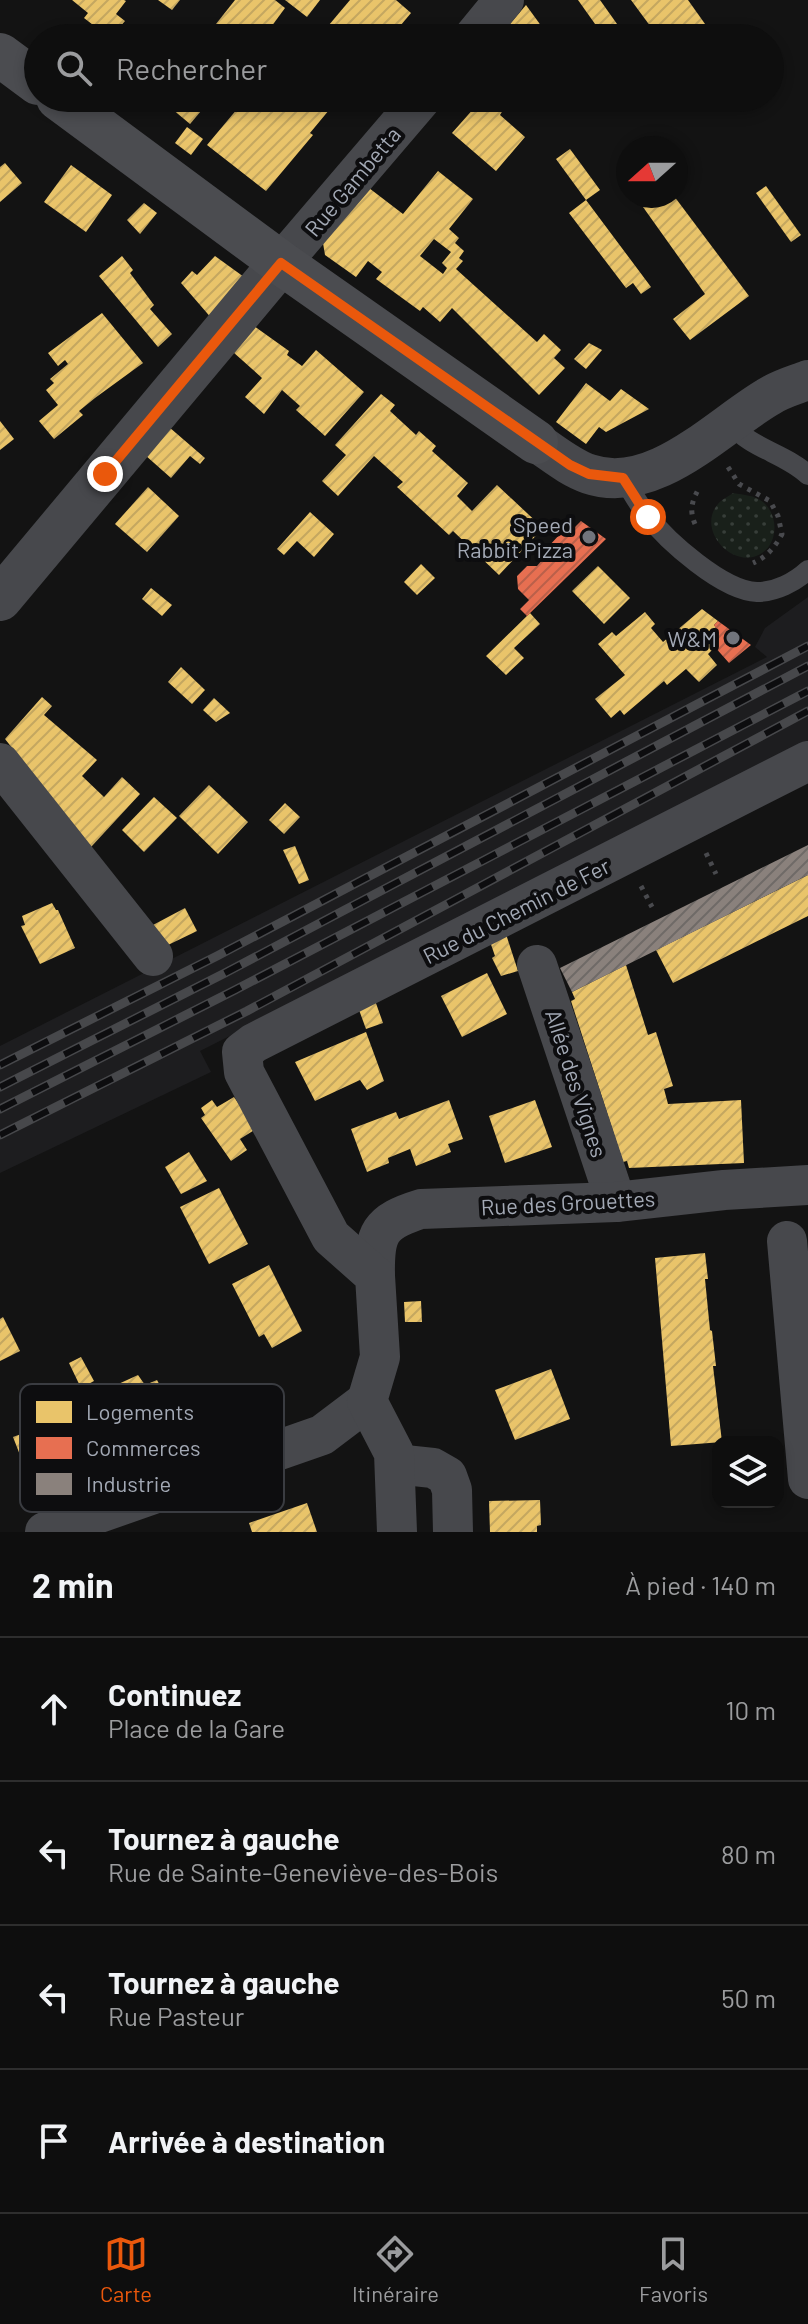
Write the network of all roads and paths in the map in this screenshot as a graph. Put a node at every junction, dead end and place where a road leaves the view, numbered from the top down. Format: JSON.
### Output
{"nodes":[{"id":1,"x":504,"y":0,"type":"edge"},
{"id":2,"x":484,"y":24,"type":"edge"},
{"id":3,"x":0,"y":55,"type":"edge"},
{"id":4,"x":24,"y":73,"type":"edge"},
{"id":5,"x":77,"y":112,"type":"edge"},
{"id":6,"x":410,"y":112,"type":"edge"},
{"id":7,"x":281,"y":263,"type":"junction"},
{"id":8,"x":808,"y":380,"type":"edge"},
{"id":9,"x":731,"y":424,"type":"junction"},
{"id":10,"x":536,"y":442,"type":"joint"},
{"id":11,"x":718,"y":472,"type":"dead end"},
{"id":12,"x":808,"y":475,"type":"edge"},
{"id":13,"x":623,"y":478,"type":"junction"},
{"id":14,"x":701,"y":484,"type":"dead end"},
{"id":15,"x":697,"y":531,"type":"dead end"},
{"id":16,"x":808,"y":570,"type":"edge"},
{"id":17,"x":731,"y":584,"type":"junction"},
{"id":18,"x":0,"y":599,"type":"edge"},
{"id":19,"x":808,"y":761,"type":"edge"},
{"id":20,"x":0,"y":763,"type":"edge"},
{"id":21,"x":153,"y":956,"type":"dead end"},
{"id":22,"x":537,"y":965,"type":"dead end"},
{"id":23,"x":808,"y":1185,"type":"edge"},
{"id":24,"x":616,"y":1202,"type":"junction"},
{"id":25,"x":787,"y":1241,"type":"dead end"},
{"id":26,"x":375,"y":1276,"type":"junction"},
{"id":27,"x":367,"y":1401,"type":"junction"},
{"id":28,"x":284,"y":1448,"type":"edge"},
{"id":29,"x":395,"y":1464,"type":"junction"},
{"id":30,"x":808,"y":1479,"type":"edge"},
{"id":31,"x":102,"y":1512,"type":"edge"},
{"id":32,"x":45,"y":1532,"type":"edge"},
{"id":33,"x":397,"y":1532,"type":"edge"},
{"id":34,"x":453,"y":1532,"type":"edge"}],
"edges":[{"from":1,"to":2,"type":"street"},
{"from":3,"to":4,"type":"main road"},
{"from":5,"to":7,"type":"main road"},
{"from":6,"to":7,"type":"street","name":"Rue Gambetta"},
{"from":7,"to":10,"type":"main road"},
{"from":7,"to":18,"type":"street"},
{"from":8,"to":9,"type":"street"},
{"from":9,"to":12,"type":"lane"},
{"from":9,"to":13,"type":"street"},
{"from":10,"to":13,"type":"street"},
{"from":11,"to":17,"type":"path"},
{"from":13,"to":17,"type":"lane"},
{"from":14,"to":15,"type":"path"},
{"from":16,"to":17,"type":"lane"},
{"from":19,"to":26,"type":"street","name":"Rue du Chemin de Fer"},
{"from":20,"to":21,"type":"street"},
{"from":22,"to":24,"type":"street","name":"Allée des Vignes"},
{"from":23,"to":24,"type":"street","name":"Rue des Grouettes"},
{"from":24,"to":26,"type":"street","name":"Rue des Grouettes"},
{"from":25,"to":30,"type":"street"},
{"from":26,"to":27,"type":"street"},
{"from":27,"to":28,"type":"street"},
{"from":27,"to":29,"type":"street"},
{"from":29,"to":33,"type":"street"},
{"from":29,"to":34,"type":"street"},
{"from":31,"to":32,"type":"street"}]}
